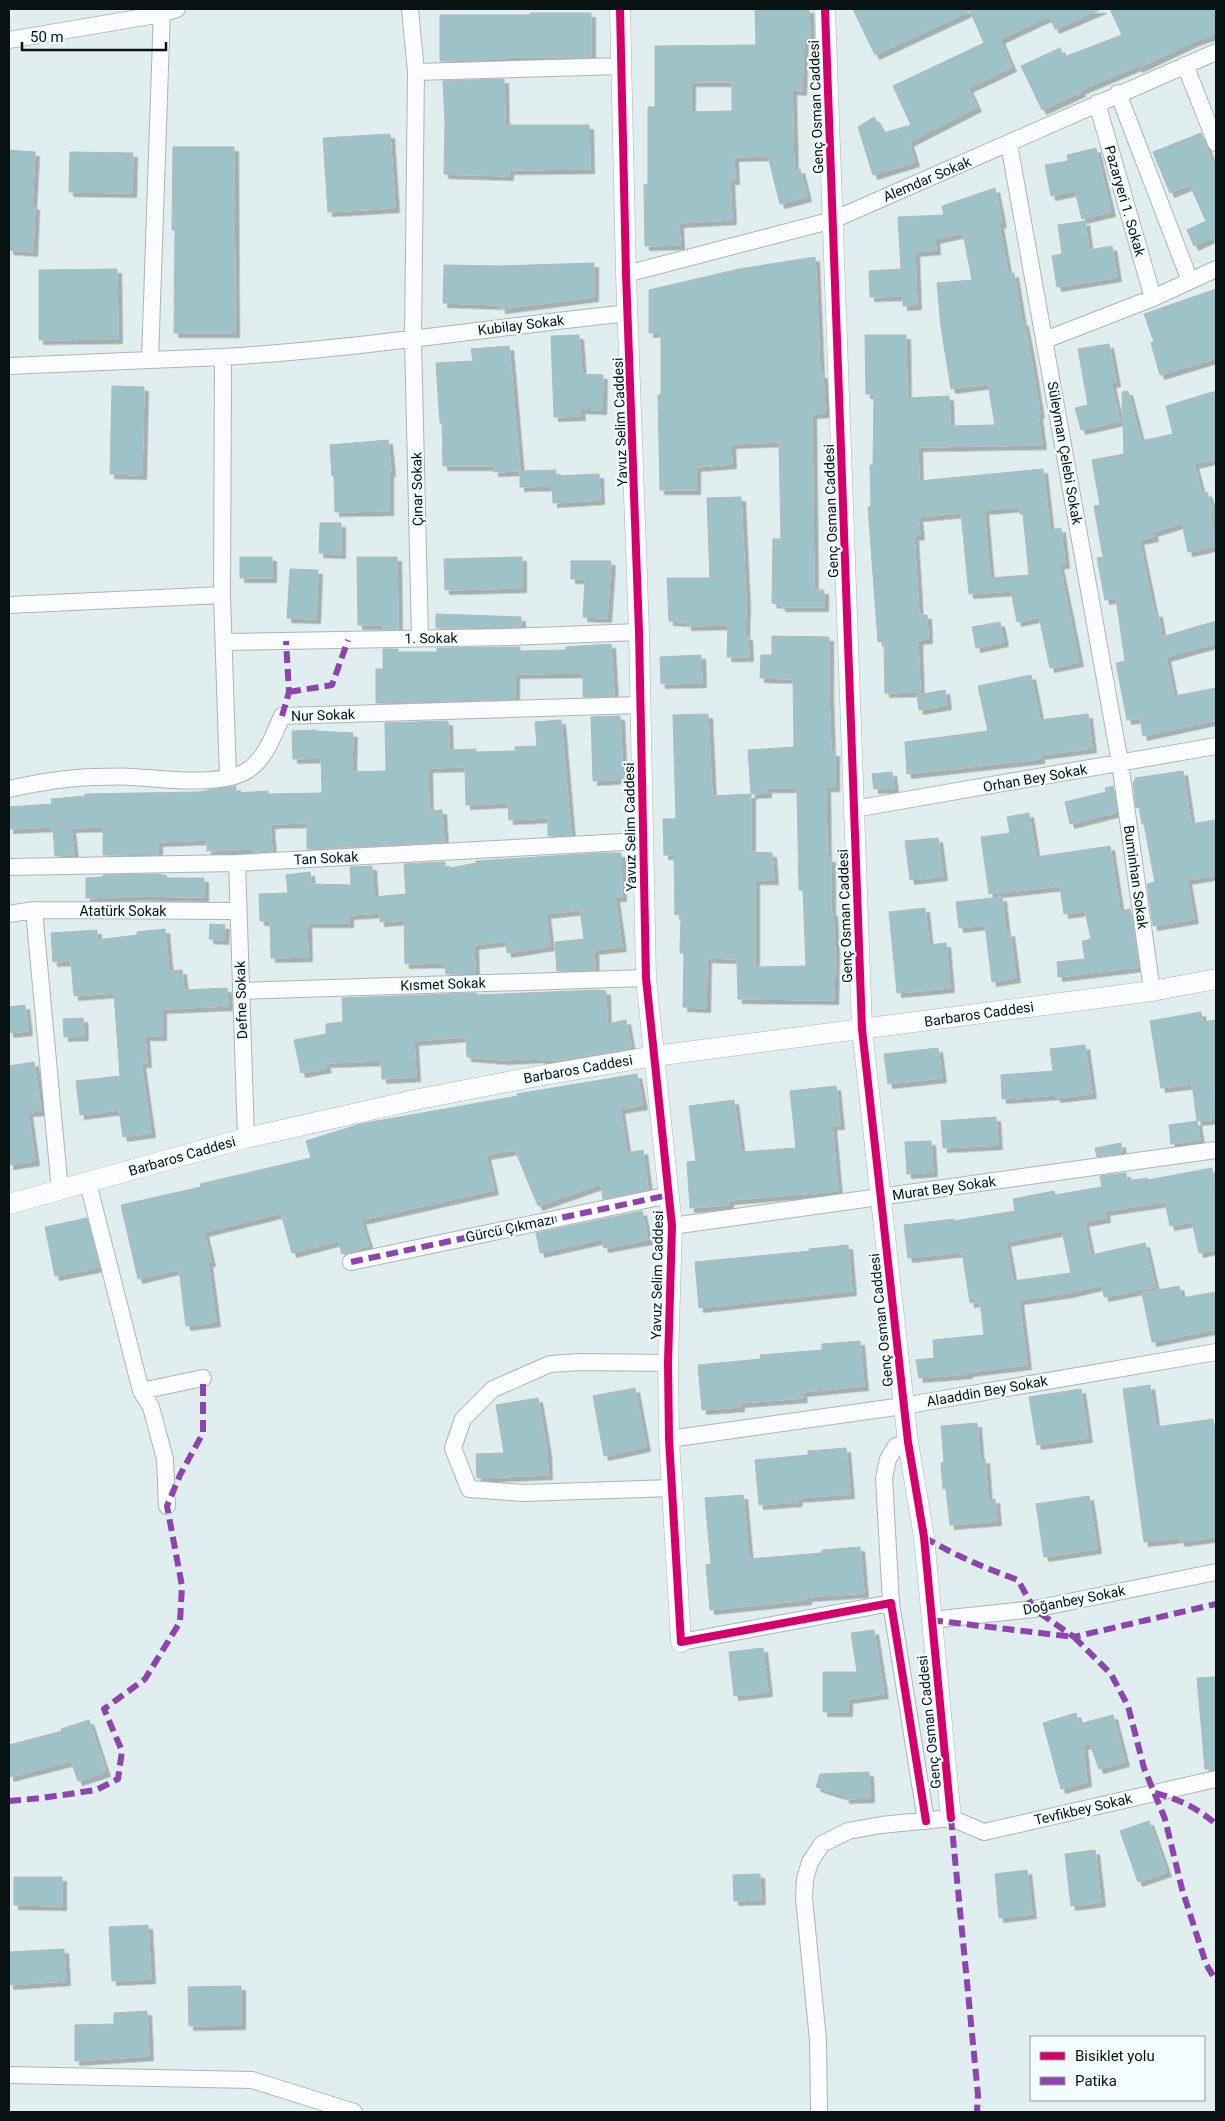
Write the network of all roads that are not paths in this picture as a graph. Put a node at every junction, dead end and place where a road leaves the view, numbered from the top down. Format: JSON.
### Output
{"nodes":[{"id":1,"x":410,"y":9,"type":"edge"},
{"id":2,"x":620,"y":9,"type":"edge"},
{"id":3,"x":825,"y":9,"type":"edge"},
{"id":4,"x":167,"y":11,"type":"edge"},
{"id":5,"x":9,"y":40,"type":"edge"},
{"id":6,"x":1216,"y":52,"type":"edge"},
{"id":7,"x":1185,"y":64,"type":"junction"},
{"id":8,"x":622,"y":66,"type":"junction"},
{"id":9,"x":416,"y":72,"type":"junction"},
{"id":10,"x":1118,"y":93,"type":"junction"},
{"id":11,"x":1098,"y":103,"type":"junction"},
{"id":12,"x":1216,"y":143,"type":"edge"},
{"id":13,"x":1009,"y":144,"type":"junction"},
{"id":14,"x":833,"y":220,"type":"junction"},
{"id":15,"x":1216,"y":269,"type":"edge"},
{"id":16,"x":626,"y":274,"type":"junction"},
{"id":17,"x":1190,"y":281,"type":"junction"},
{"id":18,"x":1153,"y":298,"type":"junction"},
{"id":19,"x":629,"y":313,"type":"junction"},
{"id":20,"x":413,"y":340,"type":"junction"},
{"id":21,"x":1045,"y":340,"type":"junction"},
{"id":22,"x":223,"y":357,"type":"junction"},
{"id":23,"x":150,"y":360,"type":"junction"},
{"id":24,"x":9,"y":366,"type":"edge"},
{"id":25,"x":222,"y":594,"type":"junction"},
{"id":26,"x":9,"y":605,"type":"edge"},
{"id":27,"x":639,"y":632,"type":"junction"},
{"id":28,"x":420,"y":638,"type":"junction"},
{"id":29,"x":224,"y":642,"type":"junction"},
{"id":30,"x":640,"y":705,"type":"junction"},
{"id":31,"x":1216,"y":746,"type":"edge"},
{"id":32,"x":1120,"y":763,"type":"junction"},
{"id":33,"x":228,"y":777,"type":"junction"},
{"id":34,"x":9,"y":789,"type":"edge"},
{"id":35,"x":854,"y":809,"type":"junction"},
{"id":36,"x":643,"y":841,"type":"junction"},
{"id":37,"x":237,"y":863,"type":"junction"},
{"id":38,"x":9,"y":867,"type":"edge"},
{"id":39,"x":34,"y":910,"type":"junction"},
{"id":40,"x":238,"y":911,"type":"junction"},
{"id":41,"x":9,"y":914,"type":"edge"},
{"id":42,"x":646,"y":978,"type":"junction"},
{"id":43,"x":1216,"y":979,"type":"edge"},
{"id":44,"x":241,"y":991,"type":"junction"},
{"id":45,"x":1152,"y":991,"type":"junction"},
{"id":46,"x":862,"y":1029,"type":"junction"},
{"id":47,"x":655,"y":1056,"type":"junction"},
{"id":48,"x":246,"y":1138,"type":"junction"},
{"id":49,"x":1216,"y":1150,"type":"edge"},
{"id":50,"x":88,"y":1184,"type":"junction"},
{"id":51,"x":60,"y":1191,"type":"junction"},
{"id":52,"x":669,"y":1195,"type":"junction"},
{"id":53,"x":880,"y":1197,"type":"junction"},
{"id":54,"x":9,"y":1204,"type":"edge"},
{"id":55,"x":672,"y":1226,"type":"junction"},
{"id":56,"x":351,"y":1262,"type":"dead end"},
{"id":57,"x":1216,"y":1352,"type":"edge"},
{"id":58,"x":668,"y":1363,"type":"junction"},
{"id":59,"x":204,"y":1378,"type":"dead end"},
{"id":60,"x":141,"y":1391,"type":"junction"},
{"id":61,"x":903,"y":1406,"type":"junction"},
{"id":62,"x":669,"y":1439,"type":"junction"},
{"id":63,"x":908,"y":1442,"type":"junction"},
{"id":64,"x":673,"y":1488,"type":"junction"},
{"id":65,"x":167,"y":1506,"type":"dead end"},
{"id":66,"x":1216,"y":1572,"type":"edge"},
{"id":67,"x":891,"y":1603,"type":"junction"},
{"id":68,"x":931,"y":1620,"type":"junction"},
{"id":69,"x":681,"y":1642,"type":"joint"},
{"id":70,"x":1216,"y":1778,"type":"edge"},
{"id":71,"x":951,"y":1818,"type":"junction"},
{"id":72,"x":926,"y":1821,"type":"junction"},
{"id":73,"x":9,"y":2076,"type":"edge"},
{"id":74,"x":354,"y":2112,"type":"edge"},
{"id":75,"x":819,"y":2112,"type":"edge"}],
"edges":[{"from":1,"to":9,"type":"street","name":"Çınar Sokak"},
{"from":2,"to":8,"type":"street","name":"Yavuz Selim Caddesi"},
{"from":3,"to":14,"type":"street","name":"Genç Osman Caddesi"},
{"from":4,"to":5,"type":"street"},
{"from":4,"to":23,"type":"street"},
{"from":6,"to":7,"type":"street","name":"Alemdar Sokak"},
{"from":7,"to":10,"type":"street","name":"Alemdar Sokak"},
{"from":7,"to":12,"type":"street"},
{"from":8,"to":9,"type":"street"},
{"from":8,"to":16,"type":"street","name":"Yavuz Selim Caddesi"},
{"from":9,"to":20,"type":"street","name":"Çınar Sokak"},
{"from":10,"to":11,"type":"street","name":"Alemdar Sokak"},
{"from":10,"to":17,"type":"street"},
{"from":11,"to":13,"type":"street","name":"Alemdar Sokak"},
{"from":11,"to":18,"type":"street","name":"Pazaryeri 1. Sokak"},
{"from":13,"to":14,"type":"street","name":"Alemdar Sokak"},
{"from":13,"to":21,"type":"street","name":"Süleyman Çelebi Sokak"},
{"from":14,"to":16,"type":"street","name":"Alemdar Sokak"},
{"from":14,"to":35,"type":"street","name":"Genç Osman Caddesi"},
{"from":15,"to":17,"type":"street"},
{"from":16,"to":19,"type":"street","name":"Yavuz Selim Caddesi"},
{"from":17,"to":18,"type":"street"},
{"from":18,"to":21,"type":"street"},
{"from":19,"to":20,"type":"street","name":"Kubilay Sokak"},
{"from":19,"to":27,"type":"street","name":"Yavuz Selim Caddesi"},
{"from":20,"to":22,"type":"street","name":"Kubilay Sokak"},
{"from":20,"to":28,"type":"street","name":"Çınar Sokak"},
{"from":21,"to":32,"type":"street","name":"Süleyman Çelebi Sokak"},
{"from":22,"to":23,"type":"street","name":"Kubilay Sokak"},
{"from":22,"to":25,"type":"street"},
{"from":23,"to":24,"type":"street","name":"Kubilay Sokak"},
{"from":25,"to":26,"type":"street"},
{"from":25,"to":29,"type":"street"},
{"from":27,"to":28,"type":"street","name":"1. Sokak"},
{"from":27,"to":30,"type":"street","name":"Yavuz Selim Caddesi"},
{"from":28,"to":29,"type":"street","name":"1. Sokak"},
{"from":29,"to":33,"type":"street"},
{"from":30,"to":33,"type":"street","name":"Nur Sokak"},
{"from":30,"to":36,"type":"street","name":"Yavuz Selim Caddesi"},
{"from":31,"to":32,"type":"street","name":"Orhan Bey Sokak"},
{"from":32,"to":35,"type":"street","name":"Orhan Bey Sokak"},
{"from":32,"to":45,"type":"street","name":"Buminhan Sokak"},
{"from":33,"to":34,"type":"street","name":"Nur Sokak"},
{"from":35,"to":46,"type":"street","name":"Genç Osman Caddesi"},
{"from":36,"to":37,"type":"street","name":"Tan Sokak"},
{"from":36,"to":42,"type":"street","name":"Yavuz Selim Caddesi"},
{"from":37,"to":38,"type":"street","name":"Tan Sokak"},
{"from":37,"to":40,"type":"street","name":"Defne Sokak"},
{"from":39,"to":40,"type":"street","name":"Atatürk Sokak"},
{"from":39,"to":41,"type":"street","name":"Atatürk Sokak"},
{"from":39,"to":51,"type":"street"},
{"from":40,"to":44,"type":"street","name":"Defne Sokak"},
{"from":42,"to":44,"type":"street","name":"Kısmet Sokak"},
{"from":42,"to":47,"type":"street","name":"Yavuz Selim Caddesi"},
{"from":43,"to":45,"type":"street","name":"Barbaros Caddesi"},
{"from":44,"to":48,"type":"street","name":"Defne Sokak"},
{"from":45,"to":46,"type":"street","name":"Barbaros Caddesi"},
{"from":46,"to":47,"type":"street","name":"Barbaros Caddesi"},
{"from":46,"to":53,"type":"street","name":"Genç Osman Caddesi"},
{"from":47,"to":48,"type":"street","name":"Barbaros Caddesi"},
{"from":47,"to":52,"type":"street","name":"Yavuz Selim Caddesi"},
{"from":48,"to":50,"type":"street","name":"Barbaros Caddesi"},
{"from":49,"to":53,"type":"street","name":"Murat Bey Sokak"},
{"from":50,"to":51,"type":"street","name":"Barbaros Caddesi"},
{"from":50,"to":60,"type":"street"},
{"from":51,"to":54,"type":"street","name":"Barbaros Caddesi"},
{"from":52,"to":55,"type":"street","name":"Yavuz Selim Caddesi"},
{"from":52,"to":56,"type":"street","name":"Gürcü Çıkmazı"},
{"from":53,"to":55,"type":"street","name":"Murat Bey Sokak"},
{"from":53,"to":61,"type":"street","name":"Genç Osman Caddesi"},
{"from":55,"to":58,"type":"street","name":"Yavuz Selim Caddesi"},
{"from":57,"to":61,"type":"street","name":"Alaaddin Bey Sokak"},
{"from":58,"to":62,"type":"street","name":"Yavuz Selim Caddesi"},
{"from":58,"to":64,"type":"street"},
{"from":59,"to":60,"type":"street"},
{"from":60,"to":65,"type":"street"},
{"from":61,"to":62,"type":"street","name":"Alaaddin Bey Sokak"},
{"from":61,"to":63,"type":"street","name":"Genç Osman Caddesi"},
{"from":62,"to":64,"type":"street","name":"Yavuz Selim Caddesi"},
{"from":63,"to":67,"type":"street"},
{"from":63,"to":68,"type":"street","name":"Genç Osman Caddesi"},
{"from":64,"to":69,"type":"street","name":"Yavuz Selim Caddesi"},
{"from":66,"to":68,"type":"street","name":"Doğanbey Sokak"},
{"from":67,"to":69,"type":"street"},
{"from":67,"to":72,"type":"street"},
{"from":68,"to":71,"type":"street","name":"Genç Osman Caddesi"},
{"from":70,"to":71,"type":"street","name":"Tevfikbey Sokak"},
{"from":71,"to":72,"type":"street"},
{"from":72,"to":75,"type":"street"},
{"from":73,"to":74,"type":"street"}]}
